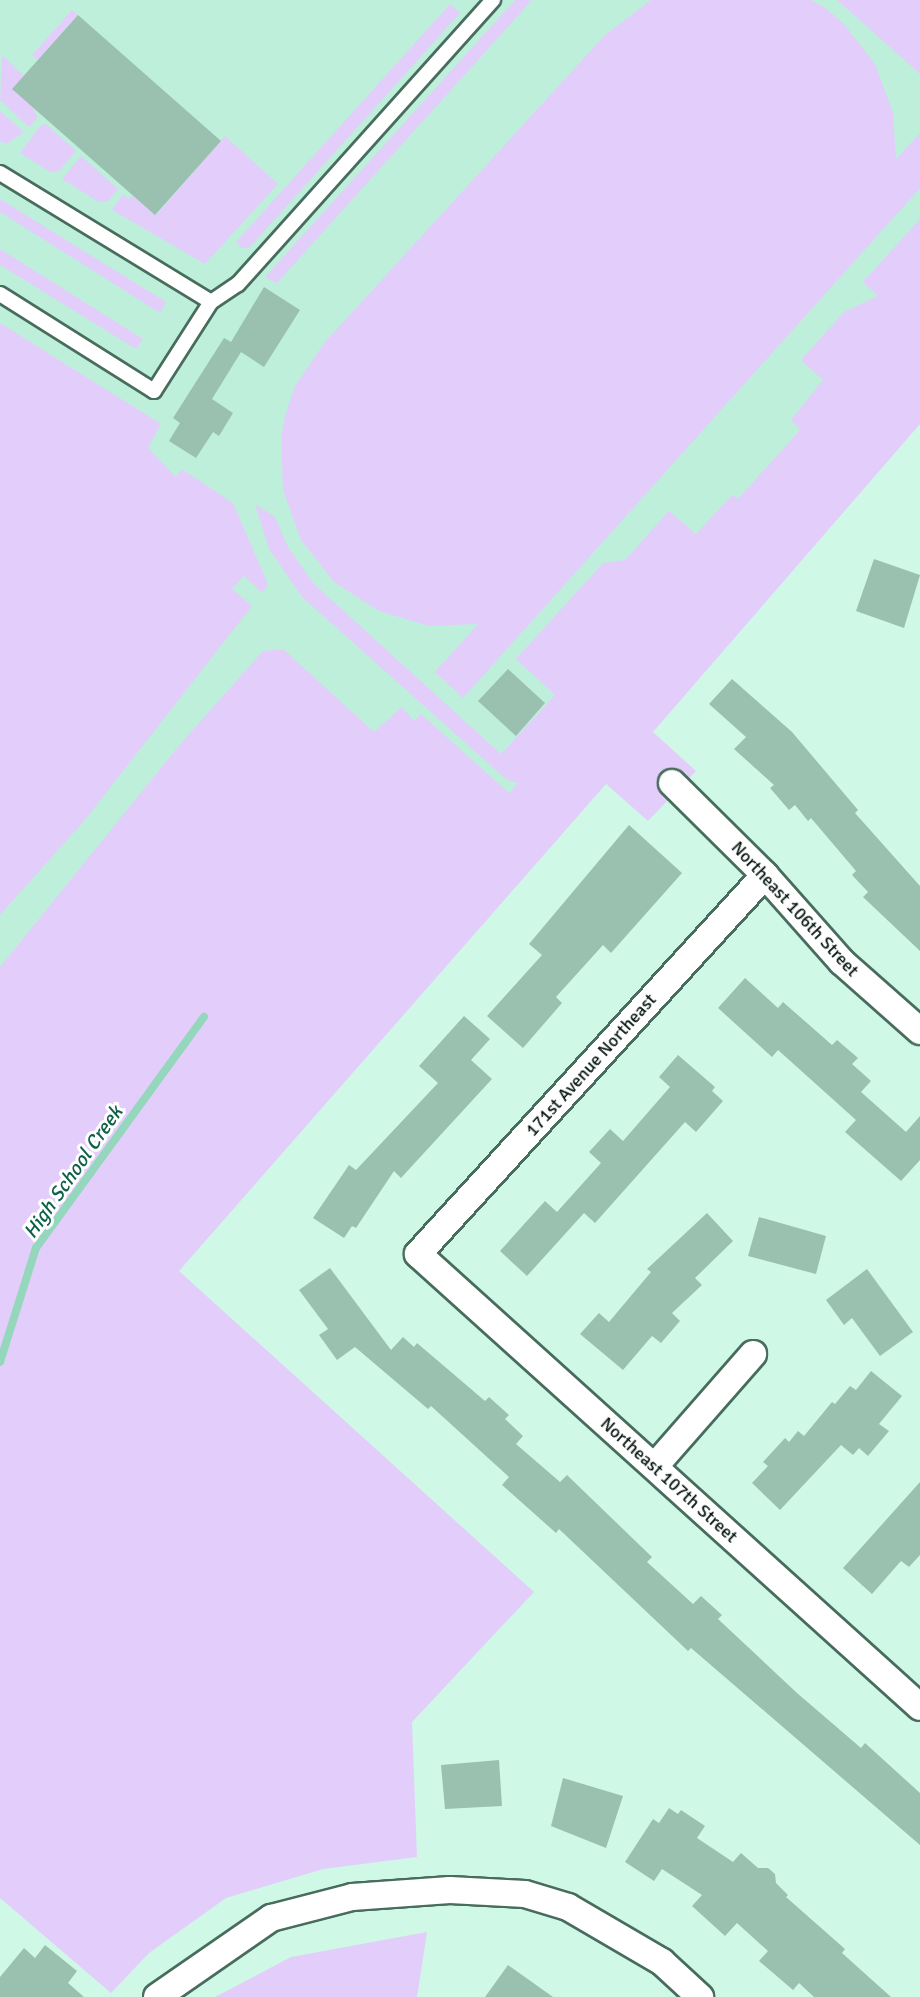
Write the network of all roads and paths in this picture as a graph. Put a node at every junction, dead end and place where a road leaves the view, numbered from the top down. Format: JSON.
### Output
{"nodes":[{"id":1,"x":493,"y":0,"type":"edge"},
{"id":2,"x":0,"y":172,"type":"edge"},
{"id":3,"x":0,"y":294,"type":"edge"},
{"id":4,"x":211,"y":303,"type":"junction"},
{"id":5,"x":672,"y":783,"type":"dead end"},
{"id":6,"x":765,"y":875,"type":"junction"},
{"id":7,"x":920,"y":1031,"type":"edge"},
{"id":8,"x":418,"y":1254,"type":"joint"},
{"id":9,"x":753,"y":1354,"type":"dead end"},
{"id":10,"x":655,"y":1466,"type":"junction"},
{"id":11,"x":916,"y":1696,"type":"edge"},
{"id":12,"x":157,"y":1997,"type":"edge"},
{"id":13,"x":700,"y":1997,"type":"edge"}],
"edges":[{"from":1,"to":4,"type":"lane"},
{"from":2,"to":4,"type":"lane"},
{"from":3,"to":4,"type":"lane"},
{"from":5,"to":6,"type":"street","name":"Northeast 106th Street"},
{"from":6,"to":7,"type":"street","name":"Northeast 106th Street"},
{"from":6,"to":8,"type":"street","name":"171st Avenue Northeast"},
{"from":8,"to":10,"type":"street","name":"Northeast 107th Street"},
{"from":9,"to":10,"type":"street"},
{"from":10,"to":11,"type":"street","name":"Northeast 107th Street"},
{"from":12,"to":13,"type":"street"}]}
